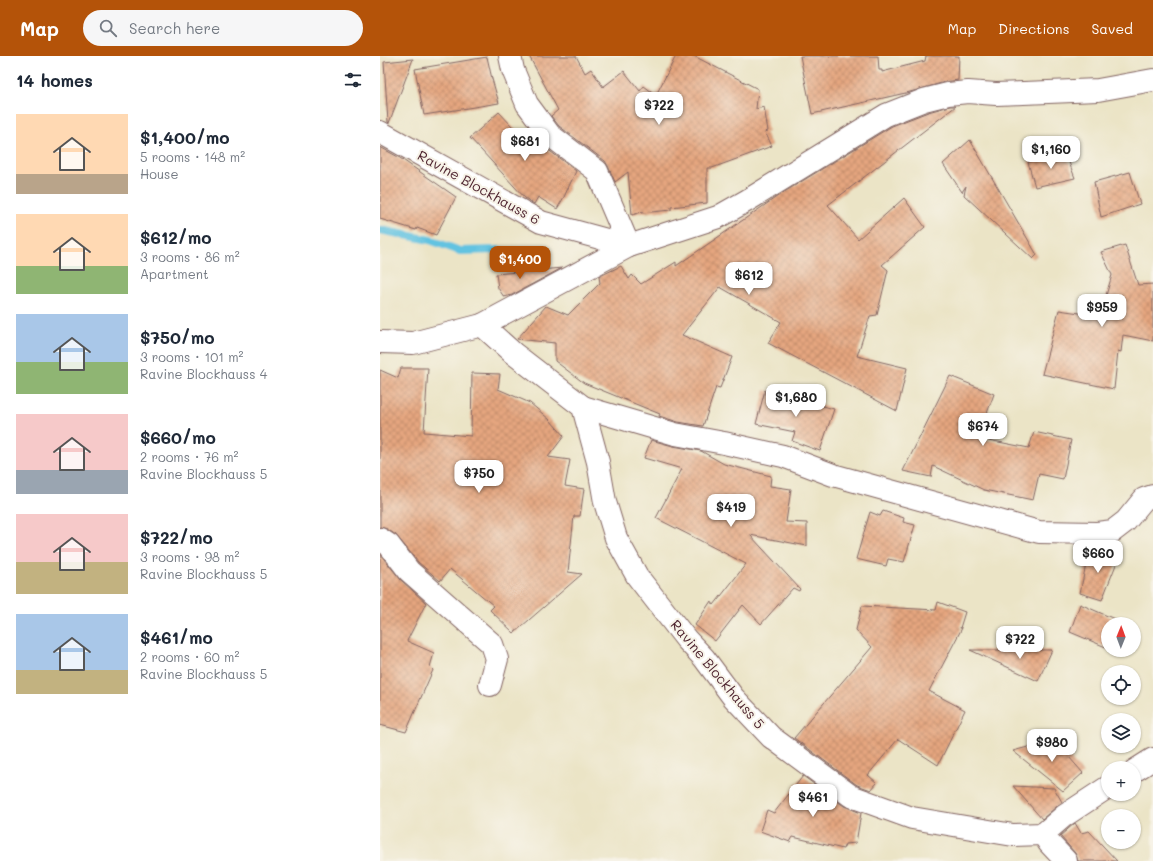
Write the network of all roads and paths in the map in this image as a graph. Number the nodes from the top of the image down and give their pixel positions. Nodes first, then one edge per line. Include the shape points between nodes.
1 (510, 56) edge
2 (1153, 80) edge
3 (380, 132) edge
4 (628, 246) junction
5 (482, 326) junction
6 (380, 342) edge
7 (583, 407) junction
8 (1153, 496) edge
9 (380, 539) edge
10 (490, 685) dead end
11 (1153, 758) edge
12 (1141, 766) edge
13 (1101, 792) edge
14 (1043, 834) junction
15 (1066, 861) edge

1 - 4 street via 527,104 550,135 597,171
2 - 4 street via 1098,90 996,94 968,92 924,100 886,115 718,217
3 - 4 street, Ravine Blockhauss 6 via 541,222
4 - 5 street
5 - 6 street via 413,342
5 - 7 street
7 - 8 street via 675,434 783,456 833,475 1039,532 1097,533 1113,530 1126,521 1144,499
7 - 14 street, Ravine Blockhauss 5 via 616,538 637,576 733,697 771,737 851,796 912,818 1013,835
9 - 10 street via 409,571 492,644 498,659
11 - 12 street
13 - 14 street via 1064,816
14 - 15 street

